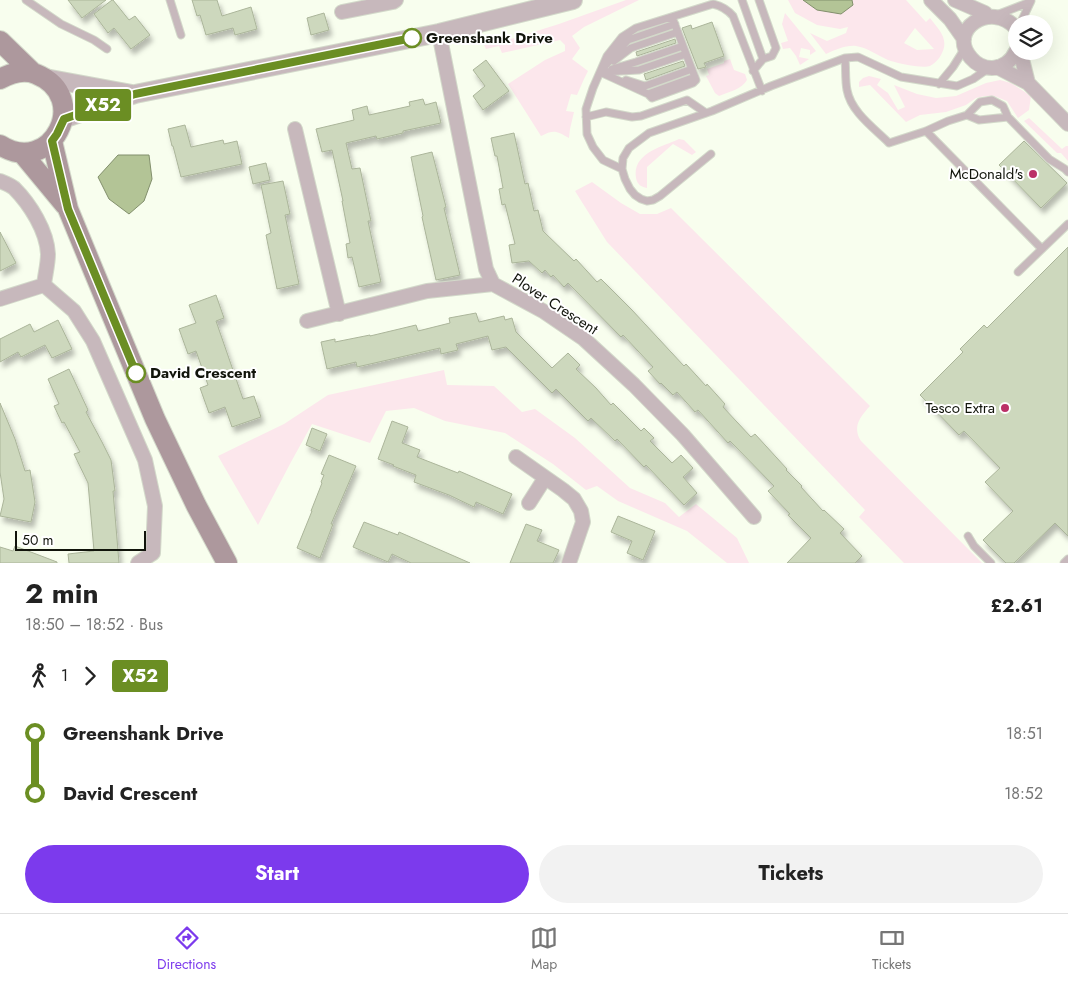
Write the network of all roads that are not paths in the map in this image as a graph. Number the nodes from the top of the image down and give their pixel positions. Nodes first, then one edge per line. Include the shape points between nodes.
1 (26, 0) edge
2 (170, 0) edge
3 (396, 0) edge
4 (573, 0) edge
5 (720, 0) edge
6 (742, 0) edge
7 (759, 0) edge
8 (931, 0) edge
9 (955, 0) edge
10 (1031, 1) edge
11 (713, 2) edge
12 (342, 12) dead end
13 (992, 14) junction
14 (1024, 15) edge
15 (1008, 19) edge
16 (674, 20) junction
17 (678, 32) junction
18 (439, 33) junction
19 (181, 35) dead end
20 (0, 41) edge
21 (964, 43) junction
22 (683, 46) junction
23 (107, 49) dead end
24 (686, 54) junction
25 (763, 58) junction
26 (845, 58) junction
27 (1011, 60) edge
28 (1021, 60) edge
29 (993, 67) junction
30 (692, 69) junction
31 (754, 71) junction
32 (600, 72) junction
33 (39, 75) junction
34 (0, 80) edge
35 (1028, 83) junction
36 (939, 84) junction
37 (762, 91) junction
38 (135, 94) junction
39 (706, 114) junction
40 (967, 115) junction
41 (1008, 117) junction
42 (586, 118) junction
43 (64, 119) junction
44 (1068, 124) edge
45 (295, 129) dead end
46 (926, 131) junction
47 (52, 141) junction
48 (0, 145) edge
49 (22, 152) junction
50 (711, 154) dead end
51 (622, 169) junction
52 (1068, 172) edge
53 (0, 181) edge
54 (68, 209) junction
55 (1068, 224) edge
56 (1042, 249) junction
57 (1018, 272) dead end
58 (493, 284) junction
59 (44, 285) junction
60 (0, 299) edge
61 (338, 314) junction
62 (307, 321) dead end
63 (516, 457) dead end
64 (545, 478) junction
65 (529, 503) dead end
66 (754, 517) dead end
67 (968, 536) dead end
68 (1068, 559) edge
69 (138, 563) edge
70 (227, 563) edge
71 (569, 563) edge
72 (991, 563) edge
73 (1064, 563) edge

1 - 23 lane
2 - 19 lane
3 - 12 street
4 - 18 street
5 - 11 lane
6 - 25 lane
7 - 25 lane via 776,48 772,56
8 - 21 street via 950,19
9 - 13 street
10 - 13 lane
10 - 14 lane
11 - 16 lane
11 - 31 lane via 733,16
13 - 15 street
13 - 21 street via 977,16 970,22
16 - 17 lane
16 - 32 lane via 636,28 622,38 607,56
17 - 22 lane
17 - 32 lane via 631,48
18 - 38 street
18 - 58 street, Plover Crescent via 486,269
20 - 33 main road
21 - 29 street via 968,56 974,62 983,67
21 - 36 lane via 953,67
22 - 24 lane
22 - 32 lane
24 - 30 lane
24 - 32 lane via 639,70
25 - 31 lane
26 - 36 lane via 858,57 901,77
26 - 37 lane
26 - 46 lane via 851,104 889,143
27 - 29 street
28 - 35 street
29 - 35 street
29 - 36 lane via 957,86
30 - 32 lane via 645,86
30 - 32 lane via 695,77 648,94
31 - 37 lane
32 - 42 lane via 586,109
33 - 34 main road via 14,73
33 - 38 street
33 - 43 main road via 58,91
35 - 44 street
37 - 39 lane
38 - 43 street
39 - 42 lane via 688,100 641,116 606,112
39 - 51 lane via 649,133 630,148 623,158
40 - 41 lane via 980,120
40 - 41 lane via 980,102 992,100 1003,106
40 - 46 lane
41 - 52 lane via 1049,159
42 - 51 lane via 587,134 593,147 604,160
43 - 47 main road
45 - 61 street
46 - 56 lane
47 - 49 main road via 38,150
47 - 54 main road
48 - 49 main road
49 - 54 main road
50 - 51 lane via 653,200 647,201 635,195
53 - 59 street via 12,187 25,201 44,234 48,254
54 - 70 main road via 155,419
55 - 56 lane
56 - 57 lane
58 - 61 street via 427,291
58 - 66 street, Plover Crescent via 584,339 634,384 683,435
59 - 60 street
59 - 69 street via 74,311 93,341 145,460 155,506 153,553
61 - 62 street
63 - 64 street
64 - 65 street
64 - 71 street via 574,499 581,510 583,522
67 - 72 lane
68 - 73 lane

